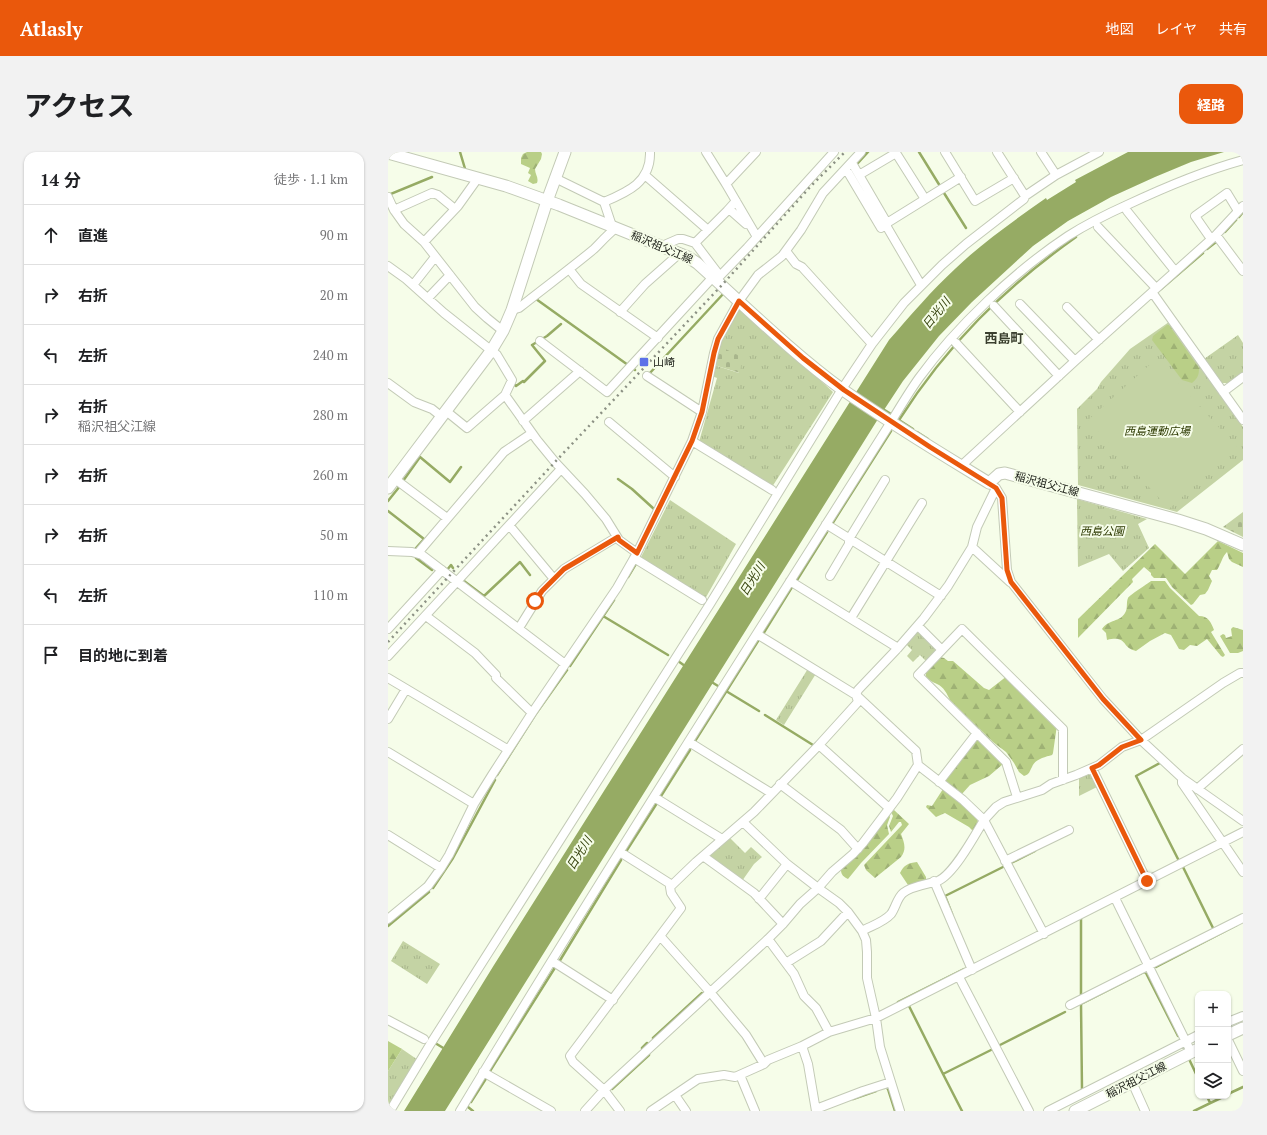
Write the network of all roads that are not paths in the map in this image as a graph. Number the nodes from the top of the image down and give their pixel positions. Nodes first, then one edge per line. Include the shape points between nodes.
1 (565, 152) edge
2 (650, 152) edge
3 (705, 152) edge
4 (756, 152) edge
5 (834, 152) edge
6 (861, 152) edge
7 (945, 152) edge
8 (997, 152) edge
9 (1041, 152) edge
10 (1099, 152) edge
11 (388, 153) edge
12 (415, 156) edge
13 (1243, 160) edge
14 (849, 166) junction
15 (859, 175) junction
16 (1056, 175) junction
17 (646, 176) junction
18 (478, 178) junction
19 (555, 178) junction
20 (961, 178) junction
21 (1014, 178) junction
22 (726, 184) junction
23 (1025, 196) junction
24 (388, 197) edge
25 (925, 199) junction
26 (736, 200) junction
27 (547, 201) junction
28 (604, 202) junction
29 (455, 209) junction
30 (729, 209) junction
31 (1241, 209) edge
32 (394, 210) junction
33 (1127, 211) dead end
34 (884, 226) junction
35 (614, 227) junction
36 (1098, 227) dead end
37 (752, 229) junction
38 (708, 230) junction
39 (1214, 237) junction
40 (756, 238) junction
41 (424, 242) junction
42 (695, 243) junction
43 (662, 246) junction
44 (786, 251) junction
45 (680, 253) junction
46 (435, 256) junction
47 (388, 266) edge
48 (569, 269) junction
49 (1175, 271) junction
50 (1243, 271) edge
51 (450, 275) junction
52 (716, 278) junction
53 (413, 284) junction
54 (921, 285) junction
55 (1154, 290) junction
56 (428, 298) junction
57 (739, 301) junction
58 (1020, 304) dead end
59 (994, 306) dead end
60 (1067, 307) dead end
61 (512, 310) junction
62 (620, 312) junction
63 (503, 331) junction
64 (658, 338) junction
65 (1099, 340) junction
66 (540, 341) dead end
67 (956, 343) dead end
68 (872, 344) junction
69 (491, 351) junction
70 (1075, 361) junction
71 (580, 371) junction
72 (647, 376) dead end
73 (1059, 376) junction
74 (1243, 377) edge
75 (388, 383) edge
76 (843, 390) junction
77 (1222, 392) junction
78 (505, 395) junction
79 (702, 412) junction
80 (1020, 412) junction
81 (444, 414) junction
82 (1243, 420) edge
83 (522, 421) junction
84 (890, 421) junction
85 (609, 422) dead end
86 (532, 433) junction
87 (692, 441) junction
88 (961, 466) junction
89 (561, 469) junction
90 (675, 477) junction
91 (391, 480) edge
92 (885, 480) dead end
93 (992, 486) junction
94 (772, 490) dead end
95 (922, 503) dead end
96 (447, 518) junction
97 (826, 524) junction
98 (509, 525) junction
99 (618, 537) junction
100 (849, 538) junction
101 (1243, 545) edge
102 (972, 547) junction
103 (388, 551) edge
104 (418, 553) junction
105 (636, 555) junction
106 (886, 561) junction
107 (442, 570) junction
108 (830, 576) dead end
109 (554, 579) junction
110 (790, 581) junction
111 (457, 582) junction
112 (1011, 582) junction
113 (941, 596) junction
114 (702, 600) dead end
115 (426, 616) junction
116 (851, 618) junction
117 (918, 626) junction
118 (519, 628) junction
119 (388, 629) edge
120 (757, 634) junction
121 (898, 648) junction
122 (942, 650) junction
123 (388, 656) edge
124 (565, 664) junction
125 (1243, 673) edge
126 (388, 678) edge
127 (406, 689) junction
128 (856, 695) junction
129 (532, 713) junction
130 (388, 719) edge
131 (977, 733) junction
132 (1141, 740) junction
133 (689, 742) junction
134 (819, 745) junction
135 (507, 749) junction
136 (1243, 749) edge
137 (388, 752) edge
138 (918, 765) junction
139 (1092, 768) junction
140 (1182, 778) junction
141 (1063, 780) junction
142 (939, 782) junction
143 (780, 784) junction
144 (1197, 789) junction
145 (771, 793) junction
146 (654, 797) junction
147 (1017, 797) junction
148 (474, 804) junction
149 (889, 808) junction
150 (984, 820) junction
151 (1243, 821) edge
152 (742, 822) junction
153 (1069, 830) dead end
154 (1243, 832) edge
155 (388, 835) edge
156 (722, 839) junction
157 (1222, 843) junction
158 (858, 850) junction
159 (620, 852) junction
160 (703, 856) junction
161 (1005, 861) junction
162 (787, 864) junction
163 (441, 868) junction
164 (1243, 872) edge
165 (934, 881) junction
166 (1147, 881) junction
167 (672, 885) junction
168 (818, 888) junction
169 (1115, 898) junction
170 (759, 899) junction
171 (848, 912) junction
172 (388, 918) edge
173 (1243, 918) edge
174 (783, 924) junction
175 (862, 931) junction
176 (1044, 934) junction
177 (661, 937) junction
178 (768, 939) junction
179 (552, 961) junction
180 (786, 963) junction
181 (1148, 966) junction
182 (972, 970) junction
183 (959, 976) junction
184 (710, 992) junction
185 (613, 1000) junction
186 (1070, 1005) dead end
187 (1243, 1016) edge
188 (876, 1018) junction
189 (388, 1020) edge
190 (1231, 1021) edge
191 (1243, 1028) edge
192 (829, 1032) junction
193 (1231, 1034) edge
194 (1195, 1037) edge
195 (424, 1039) dead end
196 (1186, 1041) junction
197 (802, 1046) junction
198 (1231, 1046) edge
199 (1195, 1051) edge
200 (764, 1064) junction
201 (1243, 1071) edge
202 (484, 1072) junction
203 (740, 1075) junction
204 (891, 1082) junction
205 (1132, 1082) junction
206 (604, 1090) junction
207 (675, 1095) junction
208 (816, 1110) edge
209 (390, 1111) edge
210 (460, 1111) edge
211 (551, 1111) edge
212 (585, 1111) edge
213 (620, 1111) edge
214 (651, 1111) edge
215 (686, 1111) edge
216 (754, 1111) edge
217 (900, 1111) edge
218 (1029, 1111) edge
219 (1048, 1111) edge
220 (1075, 1111) edge
221 (1145, 1111) edge

1 - 19 main road
2 - 17 street
3 - 22 street
4 - 22 street
5 - 40 street
6 - 14 street
7 - 20 street
8 - 21 street
9 - 16 street
10 - 16 street
11 - 12 main road, 稲沢祖父江線
12 - 18 main road, 稲沢祖父江線
13 - 84 street via 1216,167 1163,188 1104,216 1048,250 1009,282 947,343
14 - 15 street
14 - 34 street
14 - 44 street via 823,193
15 - 25 street via 896,153
15 - 34 street
16 - 23 street
17 - 28 street via 625,194
17 - 38 street
18 - 27 main road, 稲沢祖父江線
18 - 29 street
19 - 27 main road
19 - 28 street
20 - 21 street via 975,201
20 - 25 street
21 - 23 street
22 - 26 street
23 - 54 street
24 - 32 street
25 - 34 street
26 - 30 street
26 - 37 street
27 - 35 main road, 稲沢祖父江線
27 - 61 main road
28 - 35 street
29 - 32 street via 432,193
29 - 41 street
30 - 37 street
30 - 38 street
31 - 39 street
31 - 39 street via 1227,193 1195,216
32 - 41 street via 404,224
33 - 49 street
34 - 54 street via 887,227
35 - 43 main road, 稲沢祖父江線
35 - 48 street via 595,248
36 - 55 street
37 - 40 street
38 - 42 street
39 - 49 street
39 - 50 street
40 - 52 street
41 - 46 street
42 - 43 street via 678,239
42 - 52 street
43 - 45 main road, 稲沢祖父江線
44 - 57 street via 758,275
44 - 68 street
45 - 52 main road, 稲沢祖父江線 via 697,262
45 - 62 street via 645,284
46 - 51 street
46 - 53 street
47 - 53 street
48 - 61 street via 519,308
48 - 62 street via 580,284
49 - 55 street
51 - 56 street
51 - 63 street via 475,307
52 - 57 main road, 稲沢祖父江線
52 - 64 street
53 - 56 street
54 - 68 street
55 - 65 street
55 - 77 street
56 - 69 street
57 - 76 main road, 稲沢祖父江線
57 - 79 street via 718,339
58 - 70 street
59 - 73 street
60 - 65 street
61 - 63 main road
62 - 64 street
63 - 69 main road
64 - 71 street via 607,392
65 - 70 street
66 - 71 street
67 - 80 street
68 - 76 street
69 - 78 street via 497,355 512,380
69 - 81 main road
70 - 73 street
71 - 83 street
72 - 79 street
73 - 80 street
74 - 77 street
75 - 81 street via 414,402
76 - 84 main road, 稲沢祖父江線
76 - 209 street
77 - 82 street
78 - 81 street via 468,428
78 - 83 street
79 - 87 street
80 - 88 street
81 - 91 main road
83 - 86 street
84 - 88 main road, 稲沢祖父江線
84 - 97 street
85 - 90 street
86 - 89 street
86 - 96 street via 504,452
87 - 90 street
87 - 94 street
88 - 93 main road, 稲沢祖父江線
89 - 98 street
89 - 99 street via 606,519
90 - 105 street
91 - 96 street
92 - 100 street
93 - 101 main road, 稲沢祖父江線 via 999,474 1005,473 1178,520
93 - 102 street
93 - 112 street via 1002,498 1007,570
95 - 106 street
96 - 104 street
97 - 100 street
97 - 110 street
98 - 109 street
98 - 111 street
99 - 105 street
99 - 109 street via 564,569
100 - 106 street
100 - 108 street via 849,544
102 - 112 street
102 - 113 street
103 - 104 street
104 - 107 street
105 - 114 street
105 - 124 street
106 - 113 street
106 - 116 street
107 - 111 street
107 - 119 street
109 - 118 street via 542,591
110 - 116 street
110 - 120 street
111 - 115 street
111 - 118 street
112 - 132 street via 1103,699
113 - 117 street
115 - 123 street
115 - 129 street via 475,653
116 - 121 street
117 - 121 street
117 - 122 street
118 - 124 street
120 - 128 street
120 - 133 street
121 - 128 street
122 - 131 street via 918,675
122 - 141 street via 962,629 1063,729
124 - 129 street
125 - 132 street via 1223,683
126 - 127 street
127 - 130 street
127 - 135 street
128 - 134 street via 858,702
128 - 138 street via 916,751
129 - 135 street
131 - 142 street
131 - 147 street via 1006,762
132 - 139 street via 1122,747
132 - 140 street
133 - 145 street
133 - 146 street
134 - 143 street
134 - 149 street
135 - 148 street
136 - 144 street
137 - 148 street
138 - 142 street
138 - 149 street
139 - 141 street
139 - 166 street
140 - 144 street
140 - 157 street via 1182,783
141 - 147 street via 1042,790
142 - 150 street
143 - 145 street
143 - 158 street via 841,830
144 - 151 street
145 - 152 street
146 - 156 street
146 - 159 street
147 - 150 street via 996,807
148 - 163 street
149 - 158 street
150 - 161 street
150 - 165 street via 959,860 947,874
152 - 156 street
152 - 162 street
153 - 161 street
154 - 157 street
155 - 163 street
156 - 160 street
157 - 164 street
157 - 166 street
158 - 168 street
159 - 167 street
159 - 179 street
160 - 167 street
160 - 170 street
161 - 176 street
162 - 168 street
162 - 170 street
163 - 172 street via 428,886
165 - 175 street via 907,890 891,914
165 - 182 street
166 - 169 street
167 - 177 street via 671,892 681,908
168 - 171 street
168 - 174 street
169 - 176 street
169 - 181 street
170 - 174 street
171 - 175 street
171 - 180 street via 821,941
173 - 181 street
174 - 178 street
175 - 188 street via 868,952 867,978
176 - 182 street
177 - 184 street
177 - 185 street
178 - 180 street
178 - 184 street
179 - 185 street
179 - 202 street
180 - 192 street via 804,996 816,1008
181 - 186 street
181 - 196 street
182 - 183 street
183 - 188 street
183 - 218 street
184 - 200 street via 746,1035
184 - 206 street
185 - 206 street via 570,1056 573,1062
187 - 190 street
188 - 192 street
188 - 204 street via 880,1047
189 - 195 street
191 - 193 main road
192 - 197 street
194 - 196 street
196 - 199 street
196 - 219 street
197 - 200 street
197 - 208 street via 808,1064
198 - 201 street
199 - 205 main road, 稲沢祖父江線
200 - 203 street
202 - 210 street
202 - 211 street
203 - 207 street via 698,1078
203 - 216 street
204 - 208 street
204 - 217 street
205 - 220 main road, 稲沢祖父江線
205 - 221 street
206 - 212 street
206 - 213 street
207 - 214 street
207 - 215 street

